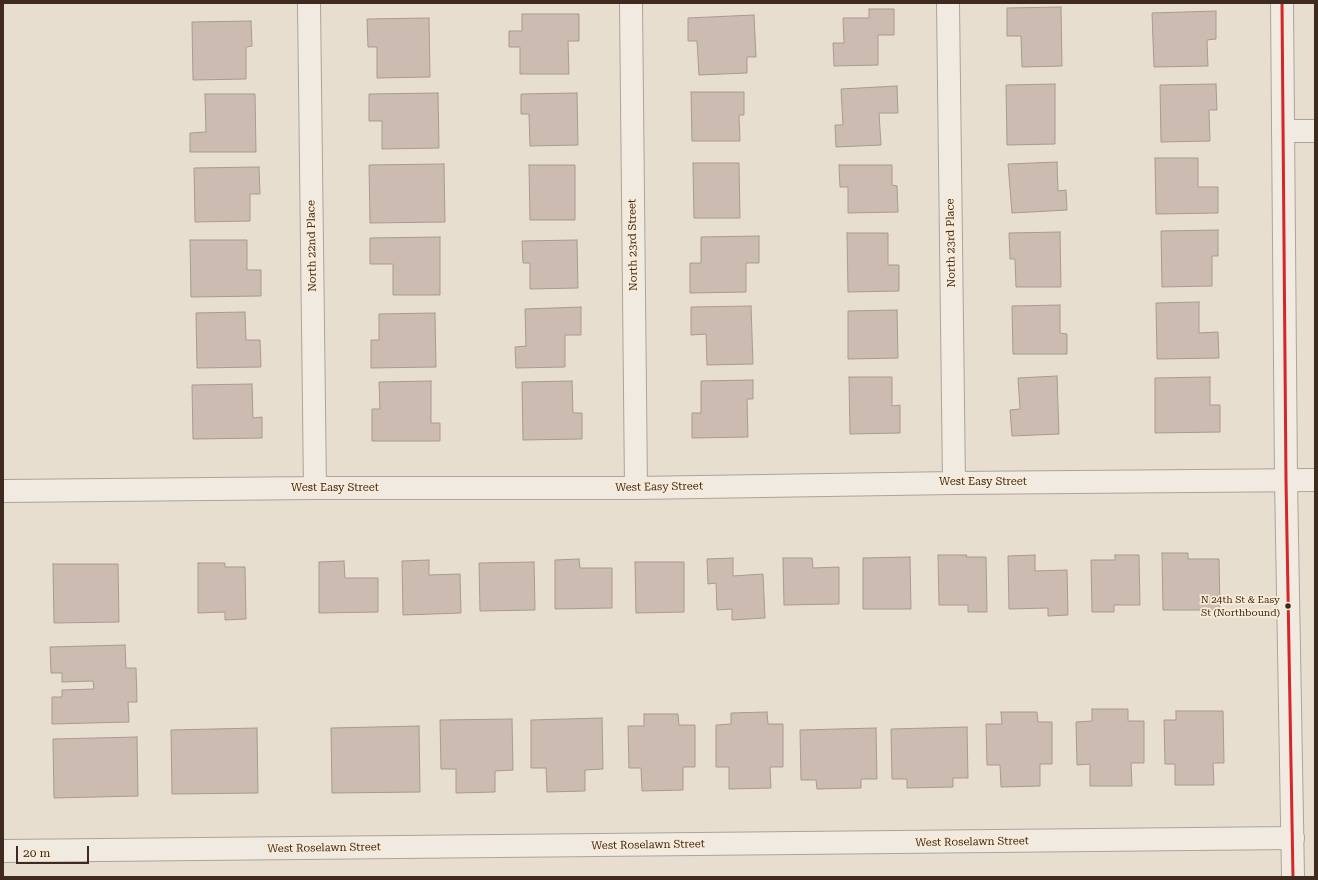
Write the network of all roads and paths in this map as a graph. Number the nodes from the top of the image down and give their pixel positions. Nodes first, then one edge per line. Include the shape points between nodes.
1 (309, 3) edge
2 (631, 3) edge
3 (948, 3) edge
4 (1282, 3) edge
5 (1283, 131) junction
6 (1315, 131) edge
7 (1286, 480) junction
8 (1315, 480) edge
9 (954, 482) junction
10 (315, 488) junction
11 (636, 488) junction
12 (3, 491) edge
13 (1292, 838) junction
14 (3, 850) edge
15 (1293, 877) edge

1 - 10 street, North 22nd Place
2 - 11 street, North 23rd Street
3 - 9 street, North 23rd Place
4 - 5 street
5 - 6 street
5 - 7 street
7 - 8 street, West Easy Street
7 - 9 street, West Easy Street
7 - 13 street
9 - 11 street, West Easy Street
10 - 11 street, West Easy Street
10 - 12 street, West Easy Street
13 - 14 street, West Roselawn Street
13 - 15 street

